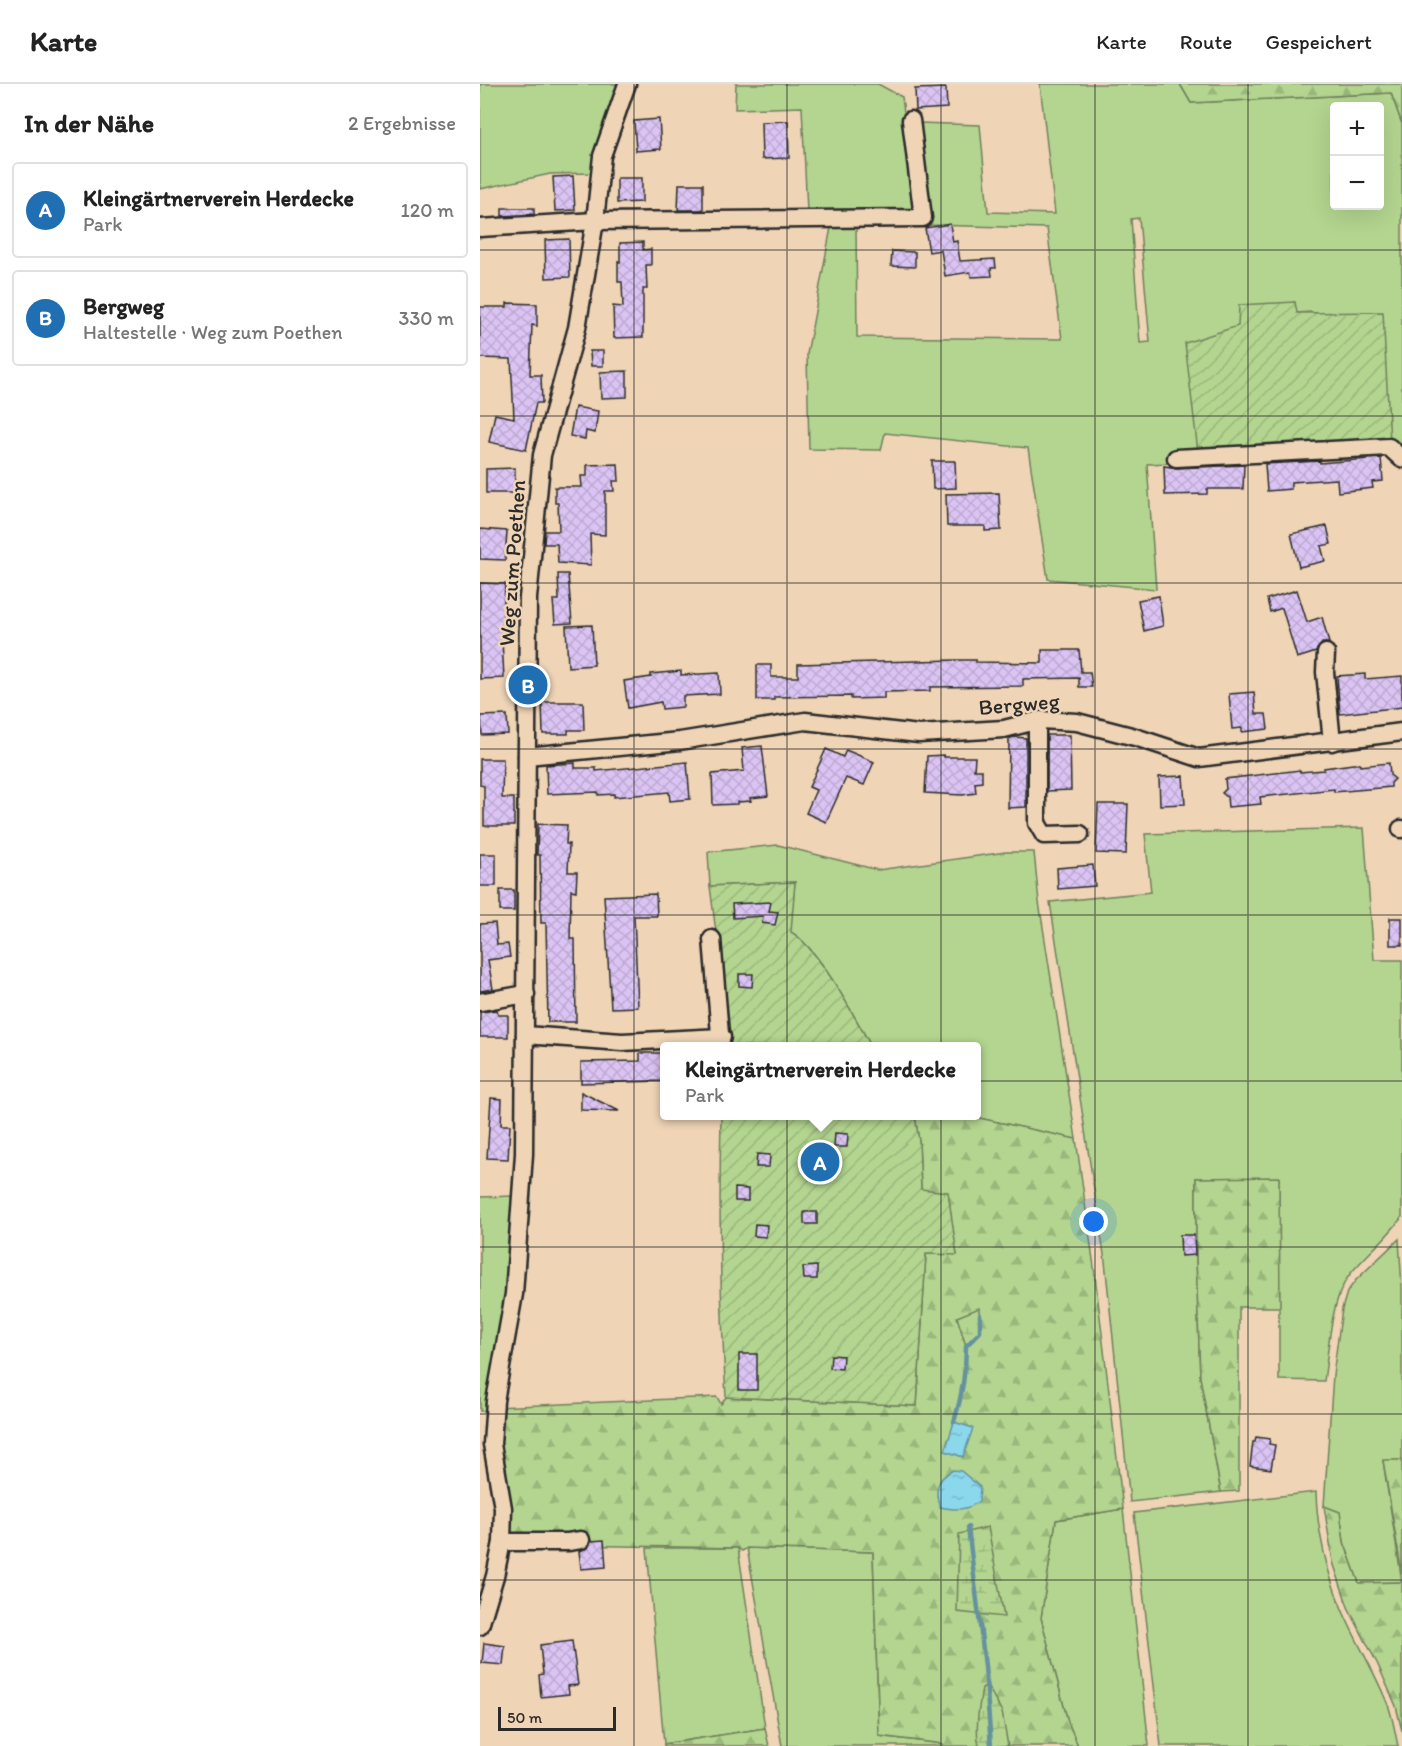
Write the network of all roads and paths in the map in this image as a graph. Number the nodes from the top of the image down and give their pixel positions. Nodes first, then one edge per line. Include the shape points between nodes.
1 (627, 84) edge
2 (911, 120) dead end
3 (595, 221) junction
4 (480, 228) edge
5 (1176, 458) dead end
6 (1402, 459) edge
7 (1326, 653) dead end
8 (1037, 721) junction
9 (1402, 732) edge
10 (1332, 742) junction
11 (527, 756) junction
12 (1080, 834) dead end
13 (712, 939) dead end
14 (526, 994) junction
15 (480, 1002) edge
16 (525, 1035) junction
17 (721, 1042) edge
18 (581, 1540) dead end
19 (502, 1542) junction
20 (480, 1626) edge

1 - 3 street, Weg zum Poethen via 602,156
2 - 3 street via 924,218
3 - 4 street
3 - 11 street, Weg zum Poethen via 577,328 542,455 528,598
5 - 6 street via 1389,447
7 - 10 street
8 - 10 street, Bergweg via 1077,722 1199,758
8 - 11 street, Bergweg via 1004,729 919,734 805,721 680,741
8 - 12 street via 1036,823 1044,835
9 - 10 street, Bergweg
11 - 14 street, Weg zum Poethen
13 - 17 street
14 - 15 street
14 - 16 street, Weg zum Poethen
16 - 17 street via 622,1042
16 - 19 street, Weg zum Poethen via 524,1154 514,1294 495,1401 492,1444 503,1508
18 - 19 street
19 - 20 street, Weg zum Poethen

